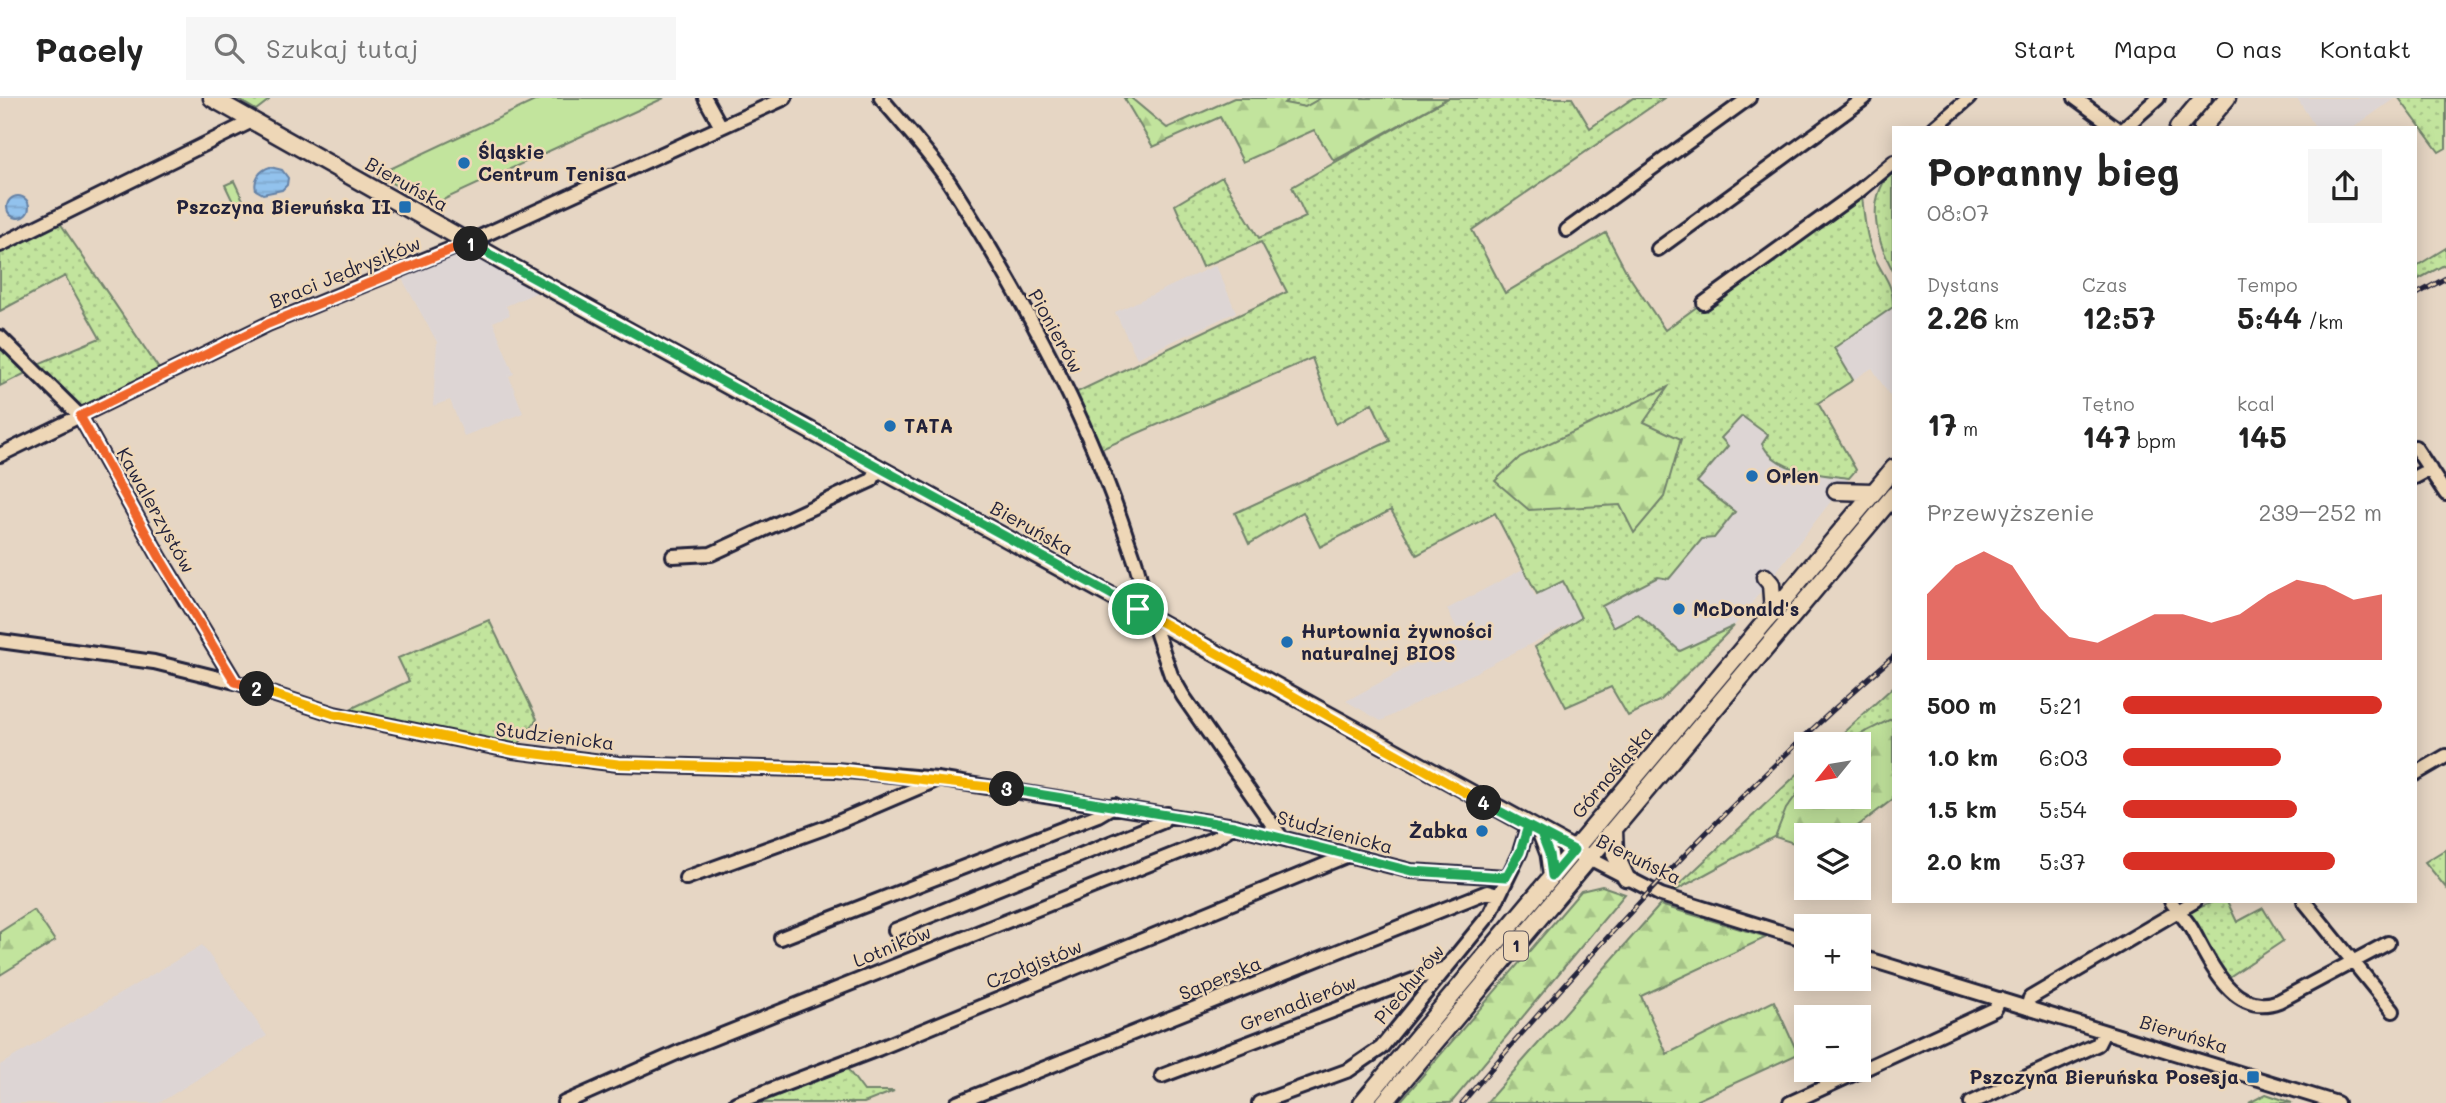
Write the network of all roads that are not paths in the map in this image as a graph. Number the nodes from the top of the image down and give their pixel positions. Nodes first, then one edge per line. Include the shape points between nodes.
1 (212, 98) edge
2 (705, 98) edge
3 (785, 98) edge
4 (881, 98) edge
5 (1749, 98) edge
6 (1865, 98) edge
7 (1969, 98) edge
8 (2075, 98) edge
9 (2158, 98) edge
10 (2203, 98) edge
11 (2227, 98) edge
12 (252, 121) junction
13 (1936, 126) edge
14 (2113, 126) edge
15 (2126, 126) edge
16 (2180, 126) edge
17 (2204, 126) edge
18 (721, 127) junction
19 (1892, 164) edge
20 (1567, 230) dead end
21 (468, 243) junction
22 (0, 245) edge
23 (1658, 249) dead end
24 (1704, 303) dead end
25 (0, 337) edge
26 (80, 416) junction
27 (2417, 449) edge
28 (0, 455) edge
29 (878, 468) junction
30 (1892, 470) edge
31 (2437, 472) edge
32 (2417, 477) edge
33 (1836, 492) dead end
34 (1873, 492) junction
35 (2446, 494) edge
36 (1892, 497) edge
37 (673, 556) dead end
38 (1765, 577) dead end
39 (1138, 609) junction
40 (1773, 611) junction
41 (1162, 623) junction
42 (0, 641) edge
43 (235, 682) junction
44 (2446, 756) edge
45 (2417, 773) edge
46 (937, 779) junction
47 (1115, 805) junction
48 (1167, 814) junction
49 (1234, 826) junction
50 (1535, 829) junction
51 (1614, 830) junction
52 (1281, 837) junction
53 (1574, 850) junction
54 (1346, 856) junction
55 (1590, 858) junction
56 (1552, 876) junction
57 (1506, 877) junction
58 (686, 878) dead end
59 (1626, 878) junction
60 (1498, 895) junction
61 (2306, 903) edge
62 (2174, 906) edge
63 (895, 930) dead end
64 (1794, 936) edge
65 (781, 938) dead end
66 (2388, 943) dead end
67 (1871, 960) edge
68 (2351, 962) junction
69 (1449, 967) junction
70 (2000, 999) junction
71 (2027, 1008) junction
72 (2393, 1011) dead end
73 (2104, 1032) junction
74 (1162, 1076) dead end
75 (564, 1103) edge
76 (736, 1103) edge
77 (957, 1103) edge
78 (1259, 1103) edge
79 (1362, 1103) edge
80 (1384, 1103) edge
81 (1790, 1103) edge
82 (1971, 1103) edge
83 (2337, 1103) edge

1 - 12 main road, Bieruńska
2 - 18 street
3 - 18 street, Braci Jędrysików
4 - 39 street, Pionierów via 950,185 1076,408 1133,556 1143,597
5 - 20 street
6 - 23 street
7 - 13 street
8 - 14 street
9 - 15 street
10 - 16 main road
11 - 17 main road
12 - 21 main road, Bieruńska
12 - 22 street
18 - 21 street, Braci Jędrysików
19 - 24 street
21 - 26 street, Braci Jędrysików via 268,324
21 - 29 main road, Bieruńska
25 - 26 street, Kawalerzystów
26 - 28 street, Braci Jędrysików
26 - 43 street, Kawalerzystów
27 - 31 street
29 - 37 street via 872,480 711,554
29 - 39 main road, Bieruńska
30 - 34 main road, Górnośląska / 1
31 - 32 street
31 - 35 street
33 - 34 main road
34 - 40 main road, Górnośląska / 1
36 - 51 main road, Górnośląska / 1
38 - 40 main road
39 - 41 main road, Bieruńska
40 - 53 main road, Górnośląska / 1
41 - 50 main road, Bieruńska
41 - 52 street via 1157,634 1171,675
42 - 43 street, Studzienicka via 154,662
43 - 46 street, Studzienicka via 334,714 513,751 618,764 836,770
44 - 45 street
46 - 47 street, Studzienicka
46 - 58 street via 824,828
47 - 48 street, Studzienicka
47 - 65 street
48 - 49 street, Studzienicka
48 - 63 street, Lotników via 1162,822
49 - 52 street, Studzienicka
49 - 75 street, Lotników via 1215,838 679,1052
50 - 53 main road, Bieruńska
50 - 56 main road via 1549,854
50 - 57 street, Piechurów
51 - 55 main road, Górnośląska / 1
51 - 59 main road via 1615,854
52 - 54 street, Studzienicka
53 - 55 main road, Bieruńska
53 - 56 main road, Górnośląska / 1
54 - 57 street, Studzienicka via 1411,871
54 - 76 street, Czołgistów
55 - 59 street, Bieruńska
55 - 80 main road, Górnośląska / 1
56 - 79 main road, Górnośląska / 1
57 - 60 street, Piechurów
59 - 64 street, Bieruńska via 1676,900
60 - 69 street, Piechurów via 1490,914
60 - 77 street, Saperska via 1487,892
61 - 68 street
62 - 68 street via 2224,985 2263,1005
62 - 71 street via 2030,998
66 - 68 street
67 - 70 street, Bieruńska
68 - 72 street
69 - 74 street, Grenadierów
69 - 78 street, Piechurów via 1365,1061
70 - 71 street, Bieruńska
70 - 81 street via 1995,1009
71 - 73 street, Bieruńska
73 - 82 street via 2098,1044
73 - 83 street, Bieruńska

